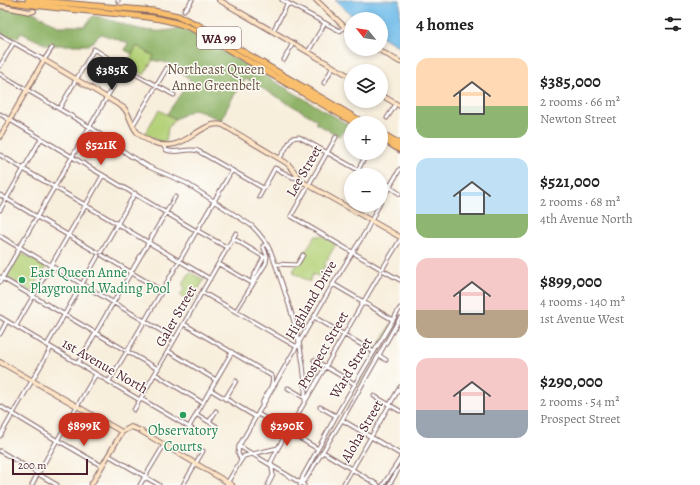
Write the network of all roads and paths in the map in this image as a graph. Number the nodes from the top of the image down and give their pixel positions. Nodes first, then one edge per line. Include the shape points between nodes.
1 (0, 0) edge
2 (28, 0) edge
3 (36, 0) edge
4 (192, 0) edge
5 (219, 0) edge
6 (282, 0) edge
7 (316, 0) edge
8 (288, 3) junction
9 (0, 6) edge
10 (34, 10) dead end
11 (184, 10) dead end
12 (325, 23) junction
13 (344, 27) joint
14 (273, 31) junction
15 (0, 35) edge
16 (14, 42) junction
17 (293, 43) junction
18 (52, 48) dead end
19 (308, 52) junction
20 (388, 55) edge
21 (44, 60) junction
22 (284, 60) dead end
23 (400, 62) edge
24 (0, 66) edge
25 (333, 67) junction
26 (124, 68) junction
27 (167, 68) dead end
28 (344, 73) edge
29 (0, 74) edge
30 (76, 79) junction
31 (324, 83) dead end
32 (156, 85) junction
33 (27, 90) junction
34 (174, 95) dead end
35 (107, 97) junction
36 (388, 99) edge
37 (398, 105) edge
38 (59, 109) junction
39 (0, 114) edge
40 (352, 116) edge
41 (344, 117) edge
42 (388, 117) edge
43 (10, 120) junction
44 (133, 125) junction
45 (90, 127) junction
46 (388, 137) edge
47 (0, 138) edge
48 (336, 138) dead end
49 (41, 139) junction
50 (388, 142) edge
51 (400, 144) edge
52 (163, 145) junction
53 (400, 150) edge
54 (328, 152) junction
55 (0, 155) edge
56 (72, 157) junction
57 (280, 158) junction
58 (355, 168) edge
59 (24, 169) junction
60 (400, 169) edge
61 (232, 170) junction
62 (104, 176) junction
63 (299, 178) junction
64 (309, 185) junction
65 (55, 187) junction
66 (389, 187) joint
67 (263, 188) junction
68 (135, 193) junction
69 (400, 194) edge
70 (0, 195) edge
71 (175, 197) dead end
72 (259, 197) dead end
73 (6, 199) junction
74 (214, 201) junction
75 (86, 206) junction
76 (0, 210) edge
77 (166, 212) junction
78 (375, 212) edge
79 (37, 217) junction
80 (370, 220) junction
81 (117, 224) junction
82 (197, 230) junction
83 (236, 234) dead end
84 (0, 236) edge
85 (68, 236) junction
86 (400, 236) edge
87 (233, 239) junction
88 (400, 240) edge
89 (148, 242) junction
90 (267, 244) junction
91 (20, 248) junction
92 (228, 248) junction
93 (352, 252) junction
94 (100, 254) junction
95 (303, 255) dead end
96 (180, 260) junction
97 (219, 264) junction
98 (275, 264) junction
99 (51, 266) junction
100 (382, 270) junction
101 (131, 272) junction
102 (1, 277) edge
103 (210, 279) junction
104 (400, 280) edge
105 (0, 282) edge
106 (252, 283) junction
107 (82, 284) junction
108 (333, 284) junction
109 (162, 291) junction
110 (202, 292) junction
111 (33, 296) junction
112 (363, 302) junction
113 (113, 303) junction
114 (400, 308) edge
115 (236, 311) junction
116 (65, 314) junction
117 (0, 317) edge
118 (314, 317) junction
119 (400, 318) edge
120 (393, 320) junction
121 (7, 321) junction
122 (144, 321) junction
123 (399, 323) edge
124 (184, 324) junction
125 (16, 326) junction
126 (96, 333) junction
127 (0, 334) edge
128 (344, 335) junction
129 (176, 339) junction
130 (299, 343) junction
131 (47, 345) junction
132 (297, 347) junction
133 (51, 348) junction
134 (127, 351) junction
135 (168, 351) junction
136 (232, 352) junction
137 (374, 352) junction
138 (380, 356) junction
139 (314, 360) dead end
140 (386, 360) dead end
141 (0, 362) edge
142 (78, 363) junction
143 (325, 367) junction
144 (158, 369) junction
145 (96, 374) junction
146 (155, 374) junction
147 (216, 380) junction
148 (32, 381) junction
149 (109, 381) junction
150 (236, 381) dead end
151 (355, 384) junction
152 (400, 387) edge
153 (288, 388) dead end
154 (211, 390) junction
155 (374, 396) dead end
156 (225, 399) junction
157 (140, 400) junction
158 (305, 400) junction
159 (203, 403) junction
160 (390, 405) junction
161 (0, 406) edge
162 (262, 406) junction
163 (77, 407) junction
164 (320, 407) dead end
165 (134, 410) dead end
166 (216, 411) dead end
167 (400, 411) edge
168 (13, 414) junction
169 (196, 414) junction
170 (257, 415) junction
171 (336, 416) junction
172 (342, 420) junction
173 (209, 422) junction
174 (216, 426) dead end
175 (189, 427) junction
176 (122, 432) junction
177 (288, 432) junction
178 (199, 433) dead end
179 (0, 436) edge
180 (371, 437) junction
181 (57, 440) junction
182 (164, 445) junction
183 (239, 446) junction
184 (278, 448) junction
185 (318, 449) junction
186 (0, 451) edge
187 (203, 451) dead end
188 (323, 452) junction
189 (253, 454) junction
190 (400, 454) edge
191 (108, 455) junction
192 (400, 459) edge
193 (241, 460) junction
194 (196, 464) junction
195 (102, 466) junction
196 (272, 466) junction
197 (400, 466) edge
198 (352, 470) junction
199 (38, 474) junction
200 (145, 477) junction
201 (227, 484) edge
202 (302, 484) edge
203 (32, 485) edge
204 (57, 485) edge
205 (91, 485) edge
206 (140, 485) edge
207 (160, 485) edge
208 (183, 485) edge
209 (232, 485) edge
210 (268, 485) edge
211 (343, 485) edge
212 (378, 485) edge
213 (383, 485) edge
214 (390, 485) edge

1 - 41 highway, WA 99 via 41,7 156,18 182,24
2 - 3 highway, WA 99
3 - 40 highway, WA 99 via 154,12 185,19
4 - 11 street
5 - 14 street
6 - 8 street
7 - 13 street
8 - 12 street
8 - 14 street
9 - 10 street via 30,12
12 - 13 street via 338,30
12 - 19 street
14 - 17 street
15 - 16 street
16 - 21 street
16 - 24 street
17 - 19 street
17 - 22 street
18 - 21 street
19 - 25 street
20 - 23 street
21 - 30 street
21 - 33 street
25 - 28 street
25 - 31 street
26 - 30 street via 94,49
26 - 32 street
26 - 35 street
27 - 32 street
29 - 33 street
30 - 35 street
30 - 38 street
32 - 34 street
32 - 44 street
33 - 38 street
33 - 43 street
35 - 44 street via 127,111
35 - 45 street
36 - 37 street
37 - 42 street
38 - 45 street
39 - 43 street
43 - 47 street
43 - 49 street
44 - 52 street via 145,138
45 - 56 street
45 - 74 street via 149,167 186,183
46 - 51 highway
48 - 54 street, Lee Street
49 - 56 street
49 - 59 street
50 - 53 highway
52 - 57 street via 179,143 209,126 220,124
52 - 61 street via 166,150 173,152 195,150
54 - 57 street via 297,136 292,138
54 - 58 street
54 - 64 street, Lee Street
55 - 59 street
56 - 62 street
56 - 65 street
57 - 63 street via 289,164
59 - 65 street
59 - 73 street
60 - 66 street
61 - 67 street
61 - 74 street
62 - 68 street
62 - 75 street
63 - 64 street
63 - 67 street via 275,168
64 - 80 street
64 - 93 street, Lee Street via 290,216
65 - 75 street
65 - 79 street
66 - 69 street
67 - 72 street
68 - 77 street
68 - 81 street
70 - 73 street
71 - 77 street
73 - 76 street
73 - 79 street
74 - 82 street
74 - 90 street via 252,226
75 - 81 street
75 - 85 street
77 - 82 street
77 - 89 street
78 - 80 street, Highland Drive
79 - 85 street
79 - 91 street
80 - 86 street
80 - 93 street, Highland Drive
81 - 89 street
81 - 94 street
82 - 92 street
82 - 96 street
83 - 87 street, Galer Street
84 - 91 street
85 - 94 street
85 - 99 street
87 - 92 street, Galer Street
87 - 106 street via 264,258
88 - 100 street, Prospect Street
89 - 96 street
89 - 101 street
90 - 98 street
90 - 106 street via 263,246 267,256 266,263
91 - 99 street
91 - 102 street
92 - 97 street, Galer Street
93 - 100 street
93 - 108 street, Highland Drive
94 - 101 street
94 - 107 street
95 - 98 street via 297,265
96 - 103 street
96 - 109 street
97 - 103 street, Galer Street
97 - 106 street
98 - 130 street
99 - 107 street
99 - 111 street
100 - 104 street
100 - 112 street, Prospect Street
101 - 109 street
101 - 113 street
102 - 105 street
102 - 111 street
103 - 110 street, Galer Street
106 - 115 street
107 - 113 street
107 - 116 street
108 - 112 street
108 - 118 street, Highland Drive
109 - 122 street
110 - 115 street
110 - 124 street, Galer Street
111 - 116 street
111 - 125 street
112 - 120 street
112 - 128 street, Prospect Street
113 - 122 street
113 - 126 street
114 - 120 street, Ward Street
115 - 132 street
116 - 126 street
116 - 131 street
117 - 121 street, 1st Avenue North
118 - 128 street
118 - 130 street, Highland Drive
119 - 123 street, Ward Street
120 - 137 street, Ward Street
121 - 125 street, 1st Avenue North
121 - 127 street
122 - 129 street
122 - 134 street
123 - 138 street, Ward Street
124 - 129 street, Galer Street
124 - 136 street
125 - 131 street, 1st Avenue North
126 - 134 street
126 - 142 street
128 - 137 street
128 - 143 street, Prospect Street
129 - 135 street, Galer Street
130 - 132 street, Highland Drive
130 - 158 street
131 - 133 street, 1st Avenue North
132 - 162 street, Highland Drive
133 - 142 street, 1st Avenue North
133 - 148 street
134 - 144 street
134 - 149 street
135 - 144 street, Galer Street
135 - 147 street
136 - 147 street
136 - 162 street, Highland Drive via 272,376 272,383
137 - 151 street, Ward Street
138 - 140 street
138 - 172 street, Ward Street
139 - 143 street
141 - 148 street
142 - 145 street, 1st Avenue North
143 - 151 street
143 - 158 street, Prospect Street
144 - 146 street, Galer Street
145 - 149 street, 1st Avenue North
145 - 163 street
146 - 157 street, Galer Street
146 - 159 street
147 - 154 street
148 - 163 street
148 - 168 street
149 - 157 street, 1st Avenue North
150 - 156 street
151 - 171 street, Ward Street
152 - 160 street, Aloha Street
153 - 158 street
154 - 156 street
154 - 159 street
155 - 160 street
156 - 170 street
157 - 165 street, Galer Street
157 - 175 street, 1st Avenue North
158 - 177 street, Prospect Street
159 - 169 street
160 - 167 street
160 - 180 street, Aloha Street
161 - 168 street
162 - 170 street, Highland Drive
163 - 176 street
163 - 181 street
164 - 171 street
166 - 173 street
168 - 179 street
168 - 181 street
169 - 173 street
169 - 175 street
170 - 177 street
170 - 183 street, Highland Drive
171 - 185 street, Ward Street
172 - 180 street
172 - 188 street, Ward Street
173 - 174 street
175 - 178 street, 1st Avenue North
176 - 182 street via 134,428
176 - 191 street
177 - 184 street, Prospect Street
177 - 185 street
180 - 190 street
180 - 198 street, Aloha Street
181 - 195 street
181 - 199 street
182 - 194 street
182 - 200 street
183 - 189 street
183 - 193 street
184 - 189 street
184 - 196 street, Prospect Street via 272,459
185 - 202 street, Ward Street via 303,476
186 - 199 street
187 - 194 street
188 - 198 street
188 - 202 street, Ward Street
189 - 193 street via 246,455
189 - 196 street
191 - 195 street
191 - 200 street
192 - 213 street
193 - 201 street
194 - 201 street
194 - 208 street
195 - 205 street
196 - 202 street
196 - 210 street, Prospect Street via 273,475
197 - 214 street
198 - 211 street, Aloha Street
198 - 212 street
199 - 203 street
199 - 204 street
200 - 206 street
200 - 207 street
201 - 209 street

